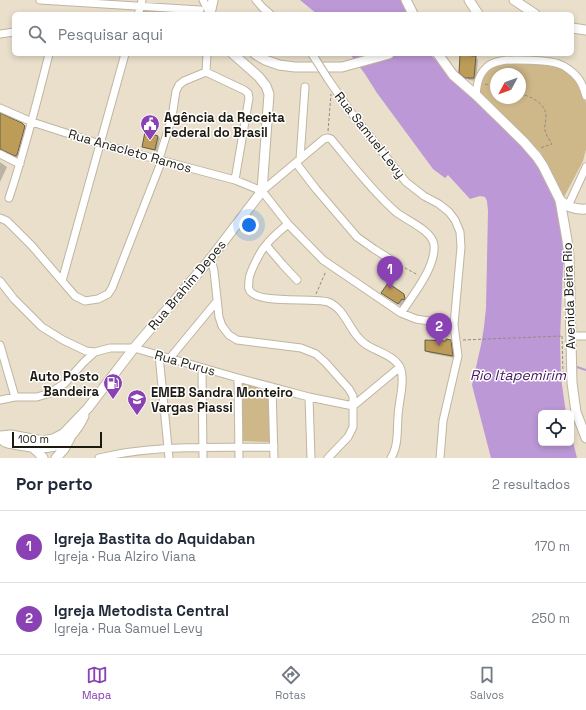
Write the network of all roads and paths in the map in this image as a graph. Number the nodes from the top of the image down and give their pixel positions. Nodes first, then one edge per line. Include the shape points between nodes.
1 (40, 0) edge
2 (198, 0) edge
3 (203, 0) edge
4 (213, 0) edge
5 (256, 0) edge
6 (468, 0) edge
7 (514, 0) edge
8 (407, 2) edge
9 (142, 3) edge
10 (201, 12) edge
11 (209, 12) edge
12 (210, 12) edge
13 (268, 12) edge
14 (412, 12) edge
15 (477, 12) edge
16 (532, 12) edge
17 (574, 28) edge
18 (586, 30) edge
19 (12, 32) edge
20 (0, 34) edge
21 (48, 56) edge
22 (124, 56) edge
23 (207, 56) edge
24 (236, 56) edge
25 (258, 56) edge
26 (382, 56) edge
27 (439, 56) edge
28 (314, 57) edge
29 (206, 72) junction
30 (329, 81) junction
31 (477, 82) junction
32 (490, 85) edge
33 (305, 87) dead end
34 (476, 95) junction
35 (526, 96) edge
36 (586, 96) edge
37 (0, 108) edge
38 (32, 122) junction
39 (328, 138) junction
40 (100, 144) junction
41 (532, 149) junction
42 (0, 154) edge
43 (161, 159) junction
44 (298, 161) junction
45 (20, 164) junction
46 (586, 167) edge
47 (235, 180) junction
48 (262, 191) junction
49 (9, 198) dead end
50 (560, 200) junction
51 (568, 206) junction
52 (586, 210) edge
53 (0, 218) edge
54 (288, 224) junction
55 (266, 245) junction
56 (211, 258) junction
57 (390, 259) joint
58 (329, 265) junction
59 (424, 278) junction
60 (297, 280) dead end
61 (0, 281) edge
62 (62, 281) junction
63 (313, 300) junction
64 (217, 301) junction
65 (401, 313) junction
66 (454, 325) junction
67 (566, 336) junction
68 (586, 336) edge
69 (456, 341) junction
70 (0, 345) edge
71 (134, 348) junction
72 (95, 352) junction
73 (159, 355) junction
74 (170, 358) junction
75 (400, 367) junction
76 (202, 368) junction
77 (238, 378) junction
78 (272, 387) junction
79 (310, 396) junction
80 (16, 397) junction
81 (0, 400) edge
82 (353, 406) junction
83 (88, 408) junction
84 (70, 436) junction
85 (0, 437) edge
86 (586, 438) edge
87 (49, 443) junction
88 (32, 447) junction
89 (274, 447) junction
90 (169, 448) junction
91 (203, 448) junction
92 (239, 448) junction
93 (110, 457) edge
94 (43, 458) edge
95 (46, 458) edge
96 (55, 458) edge
97 (99, 458) edge
98 (169, 458) edge
99 (203, 458) edge
100 (239, 458) edge
101 (274, 458) edge
102 (310, 458) edge
103 (328, 458) edge
104 (391, 458) edge
105 (440, 458) edge

1 - 9 street
2 - 10 street
3 - 11 street
4 - 12 main road
5 - 13 street
6 - 15 main road
7 - 16 main road
8 - 14 main road
9 - 10 street
17 - 18 main road
19 - 20 street
21 - 38 street
22 - 40 street
23 - 29 street
24 - 48 main road via 259,77 269,94
25 - 26 main road via 279,65 295,67 342,67
27 - 34 main road, Avenida Beira Rio via 453,75
28 - 30 street, Rua Samuel Levy, bridge
29 - 43 street via 179,85
29 - 47 street via 248,93
30 - 39 path
30 - 66 street, Rua Samuel Levy via 406,182 439,204 455,220 460,232 461,247
31 - 32 path
31 - 34 street
31 - 36 street via 485,68 491,64 530,60 549,62 560,64 578,78
33 - 44 street
34 - 41 main road, Avenida Beira Rio
35 - 41 path via 539,102 545,109 544,128 552,144
37 - 38 street, Rua Anacleto Ramos
38 - 40 street, Rua Anacleto Ramos
38 - 45 street
39 - 44 street, Rua Brahim Depes
39 - 59 street via 379,196 397,213 428,233 434,245 434,255
40 - 43 street, Rua Anacleto Ramos
40 - 62 street
41 - 50 main road, Avenida Beira Rio
42 - 45 street
43 - 47 street, Rua Anacleto Ramos
43 - 62 street via 108,294 98,300 85,301 75,296
44 - 48 street, Rua Brahim Depes
44 - 57 street via 316,189 357,237
45 - 49 street
46 - 51 street
47 - 48 street, Rua Anacleto Ramos
48 - 54 street
48 - 56 main road, Rua Brahim Depes
50 - 51 main road
50 - 67 main road, Avenida Beira Rio via 569,256
51 - 52 main road
53 - 62 street via 7,221 32,246
54 - 55 street
54 - 58 street
55 - 60 street
55 - 63 street via 249,276 249,289 252,293 274,299
56 - 64 street
56 - 71 main road, Rua Brahim Depes
57 - 59 path
58 - 63 path
58 - 65 street
59 - 65 street
61 - 72 street via 42,327 86,351
63 - 75 street via 330,303 337,308 364,343 383,353
64 - 74 street
64 - 82 street via 219,318 229,334 237,340 301,348 316,354 349,389 353,396
65 - 66 street via 416,320
66 - 69 street, Rua Samuel Levy
67 - 68 street
67 - 69 path
67 - 86 main road, Avenida Beira Rio via 573,400
69 - 105 street, Rua Samuel Levy via 458,356 443,421
70 - 80 street
71 - 72 street, Rua Purus via 110,348
71 - 73 street, Rua Purus
71 - 83 main road, Rua Brahim Depes
72 - 80 street via 65,383 50,393 37,397
73 - 74 street, Rua Purus
73 - 90 street
74 - 76 street, Rua Purus
75 - 82 street
75 - 104 street via 402,387 397,437
76 - 77 street, Rua Purus
76 - 91 street
77 - 78 street, Rua Purus
77 - 92 street
78 - 79 street, Rua Purus
78 - 89 street
79 - 82 street, Rua Purus
79 - 102 street
80 - 81 street
82 - 103 street via 353,427 348,437
83 - 84 main road, Rua Brahim Depes via 79,426
83 - 87 main road, Rua Brahim Depes via 63,434
84 - 87 main road, Rua Brahim Depes via 61,443
84 - 96 main road via 64,449
85 - 87 main road via 11,435
85 - 88 main road via 8,443
87 - 88 main road
87 - 95 street
87 - 96 street
88 - 94 main road
89 - 92 street
89 - 101 street
90 - 91 street
90 - 93 street
90 - 98 street
91 - 92 street
91 - 99 street
92 - 100 street
93 - 97 street

